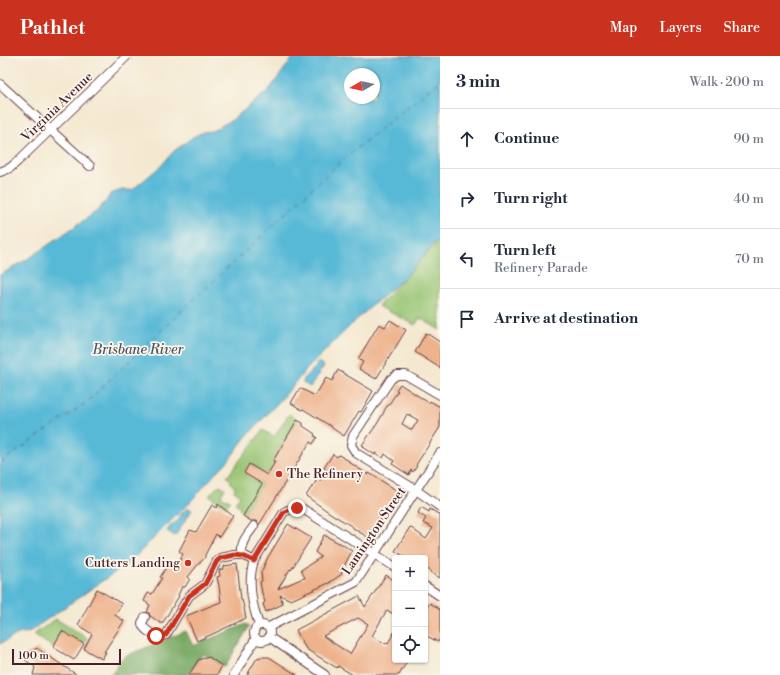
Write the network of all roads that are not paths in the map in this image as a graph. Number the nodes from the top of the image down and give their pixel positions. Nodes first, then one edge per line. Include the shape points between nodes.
1 (127, 56) edge
2 (0, 84) edge
3 (50, 130) junction
4 (90, 166) dead end
5 (0, 172) edge
6 (440, 395) edge
7 (440, 453) edge
8 (416, 490) junction
9 (440, 507) edge
10 (254, 526) dead end
11 (375, 554) junction
12 (243, 556) junction
13 (254, 561) junction
14 (392, 565) edge
15 (428, 588) edge
16 (440, 596) edge
17 (145, 617) dead end
18 (259, 625) junction
19 (269, 627) junction
20 (269, 637) junction
21 (256, 638) junction
22 (234, 675) edge
23 (325, 675) edge

1 - 3 street, Virginia Avenue
2 - 3 street
3 - 4 street
3 - 5 street, Virginia Avenue via 10,168
6 - 8 street via 406,375 397,375 353,436 350,445 356,453
7 - 8 street, Lamington Street
8 - 9 street
8 - 11 street, Lamington Street
10 - 12 street via 243,544
11 - 13 street via 297,508 284,512
11 - 14 street
11 - 19 street, Lamington Street via 356,582
12 - 13 street
12 - 17 street via 235,555 217,561 205,584 189,596 166,635 156,636 146,629 142,622
13 - 18 street via 250,587
15 - 16 street
18 - 19 street
18 - 21 street via 254,631
19 - 20 street
20 - 21 street via 263,641
20 - 23 street
21 - 22 street

